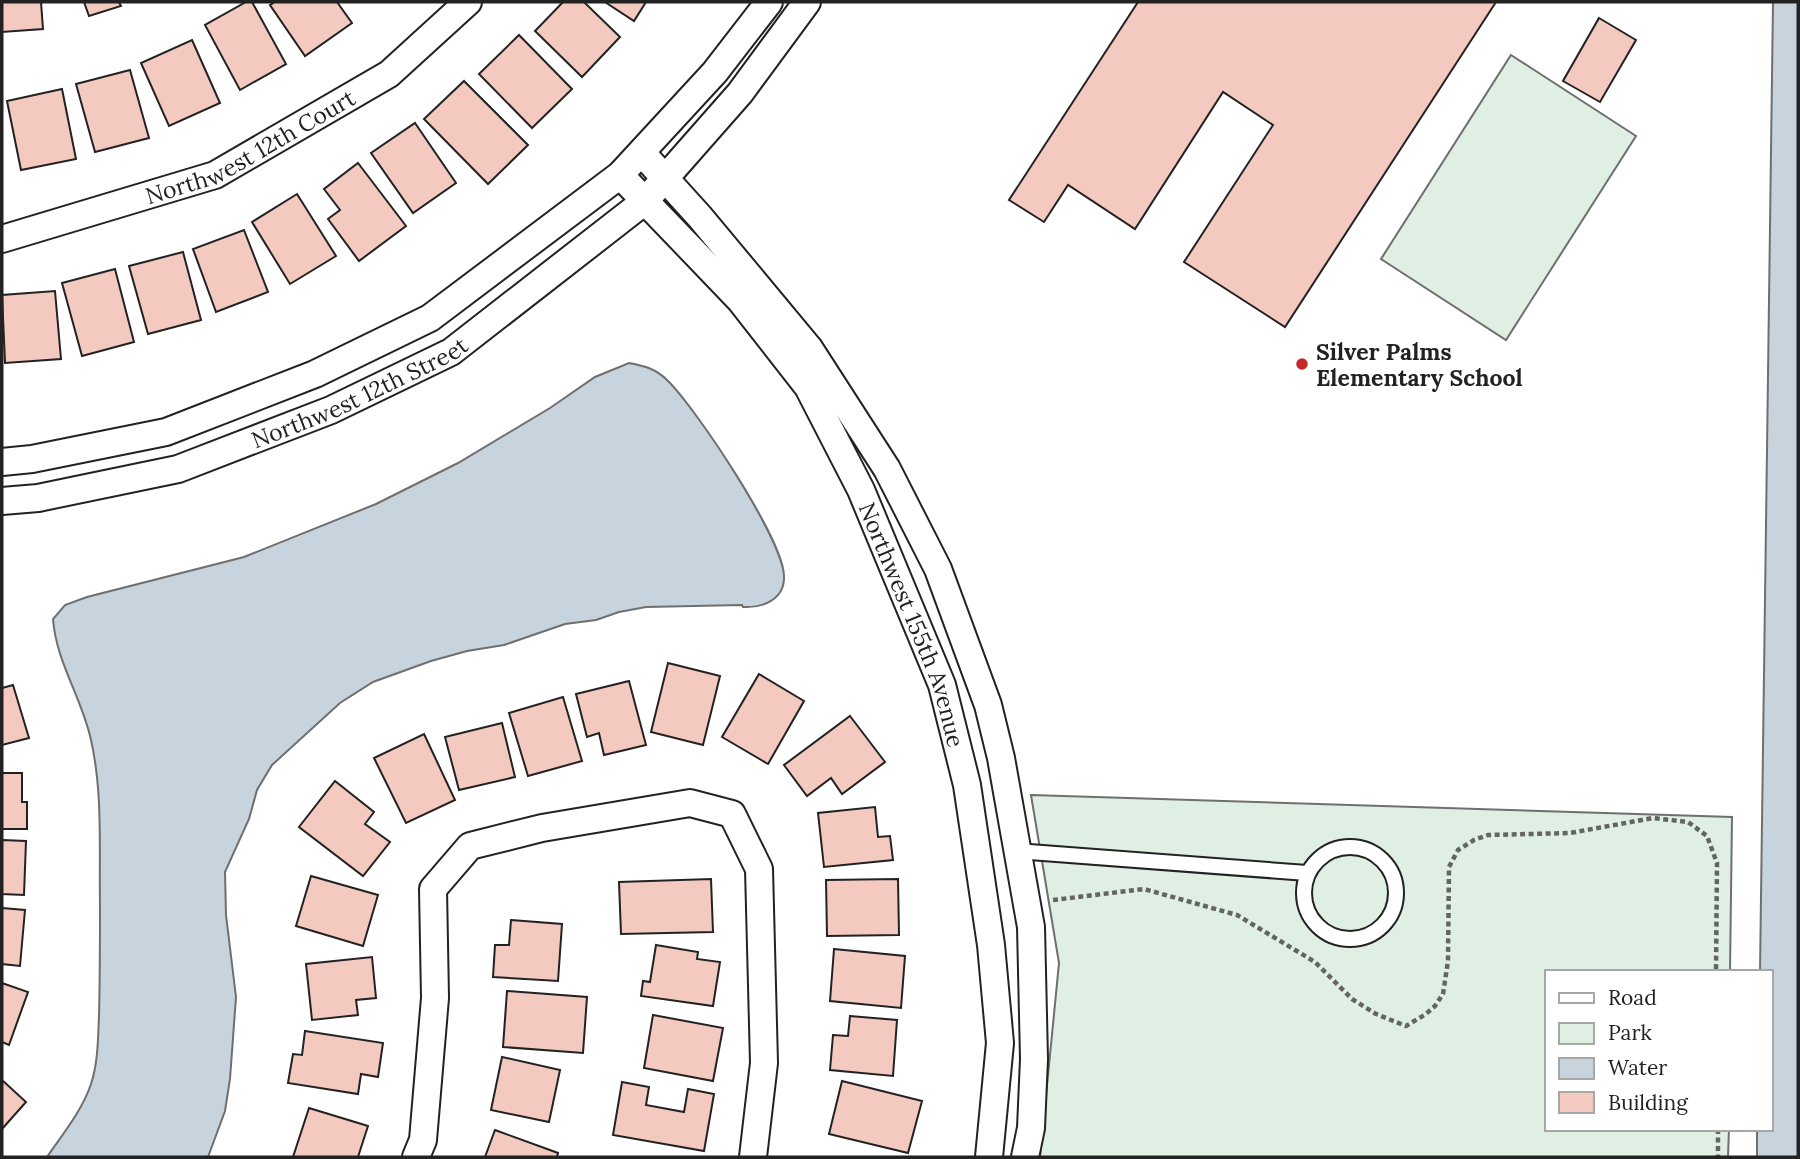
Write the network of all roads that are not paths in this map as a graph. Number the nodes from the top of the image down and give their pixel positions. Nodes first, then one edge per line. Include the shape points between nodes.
1 (468, 2) edge
2 (769, 2) edge
3 (807, 2) edge
4 (642, 153) junction
5 (620, 175) junction
6 (666, 178) junction
7 (645, 201) junction
8 (2, 239) edge
9 (2, 461) edge
10 (2, 500) edge
11 (1016, 851) junction
12 (1307, 873) junction
13 (416, 1157) edge
14 (753, 1157) edge
15 (989, 1157) edge
16 (1025, 1157) edge

1 - 8 street, Northwest 12th Court via 389,75 215,175
2 - 4 street via 715,72
3 - 6 street via 740,93
4 - 5 street, Northwest 12th Street
4 - 6 street, Northwest 155th Avenue
5 - 7 street, Northwest 155th Avenue
5 - 9 street, Northwest 12th Street via 430,318 315,374 166,432
6 - 7 street, Northwest 12th Street
6 - 11 street, Northwest 155th Avenue via 809,348 887,469 938,569 989,705
7 - 10 street, Northwest 12th Street via 451,352 331,410 177,469 38,498
7 - 15 street, Northwest 155th Avenue via 740,300 808,387 861,490 942,685 967,785 991,945 1000,1042
11 - 12 lane
11 - 16 street, Northwest 155th Avenue via 1031,927 1034,1059
12 - 12 lane via 1306,909 1315,925 1330,936 1347,940 1366,937 1381,928 1392,913 1397,895 1394,877 1369,851 1351,846 1334,849
13 - 14 street via 423,1140 435,998 433,889 470,846 542,828 690,803 732,814 759,869 764,1063

